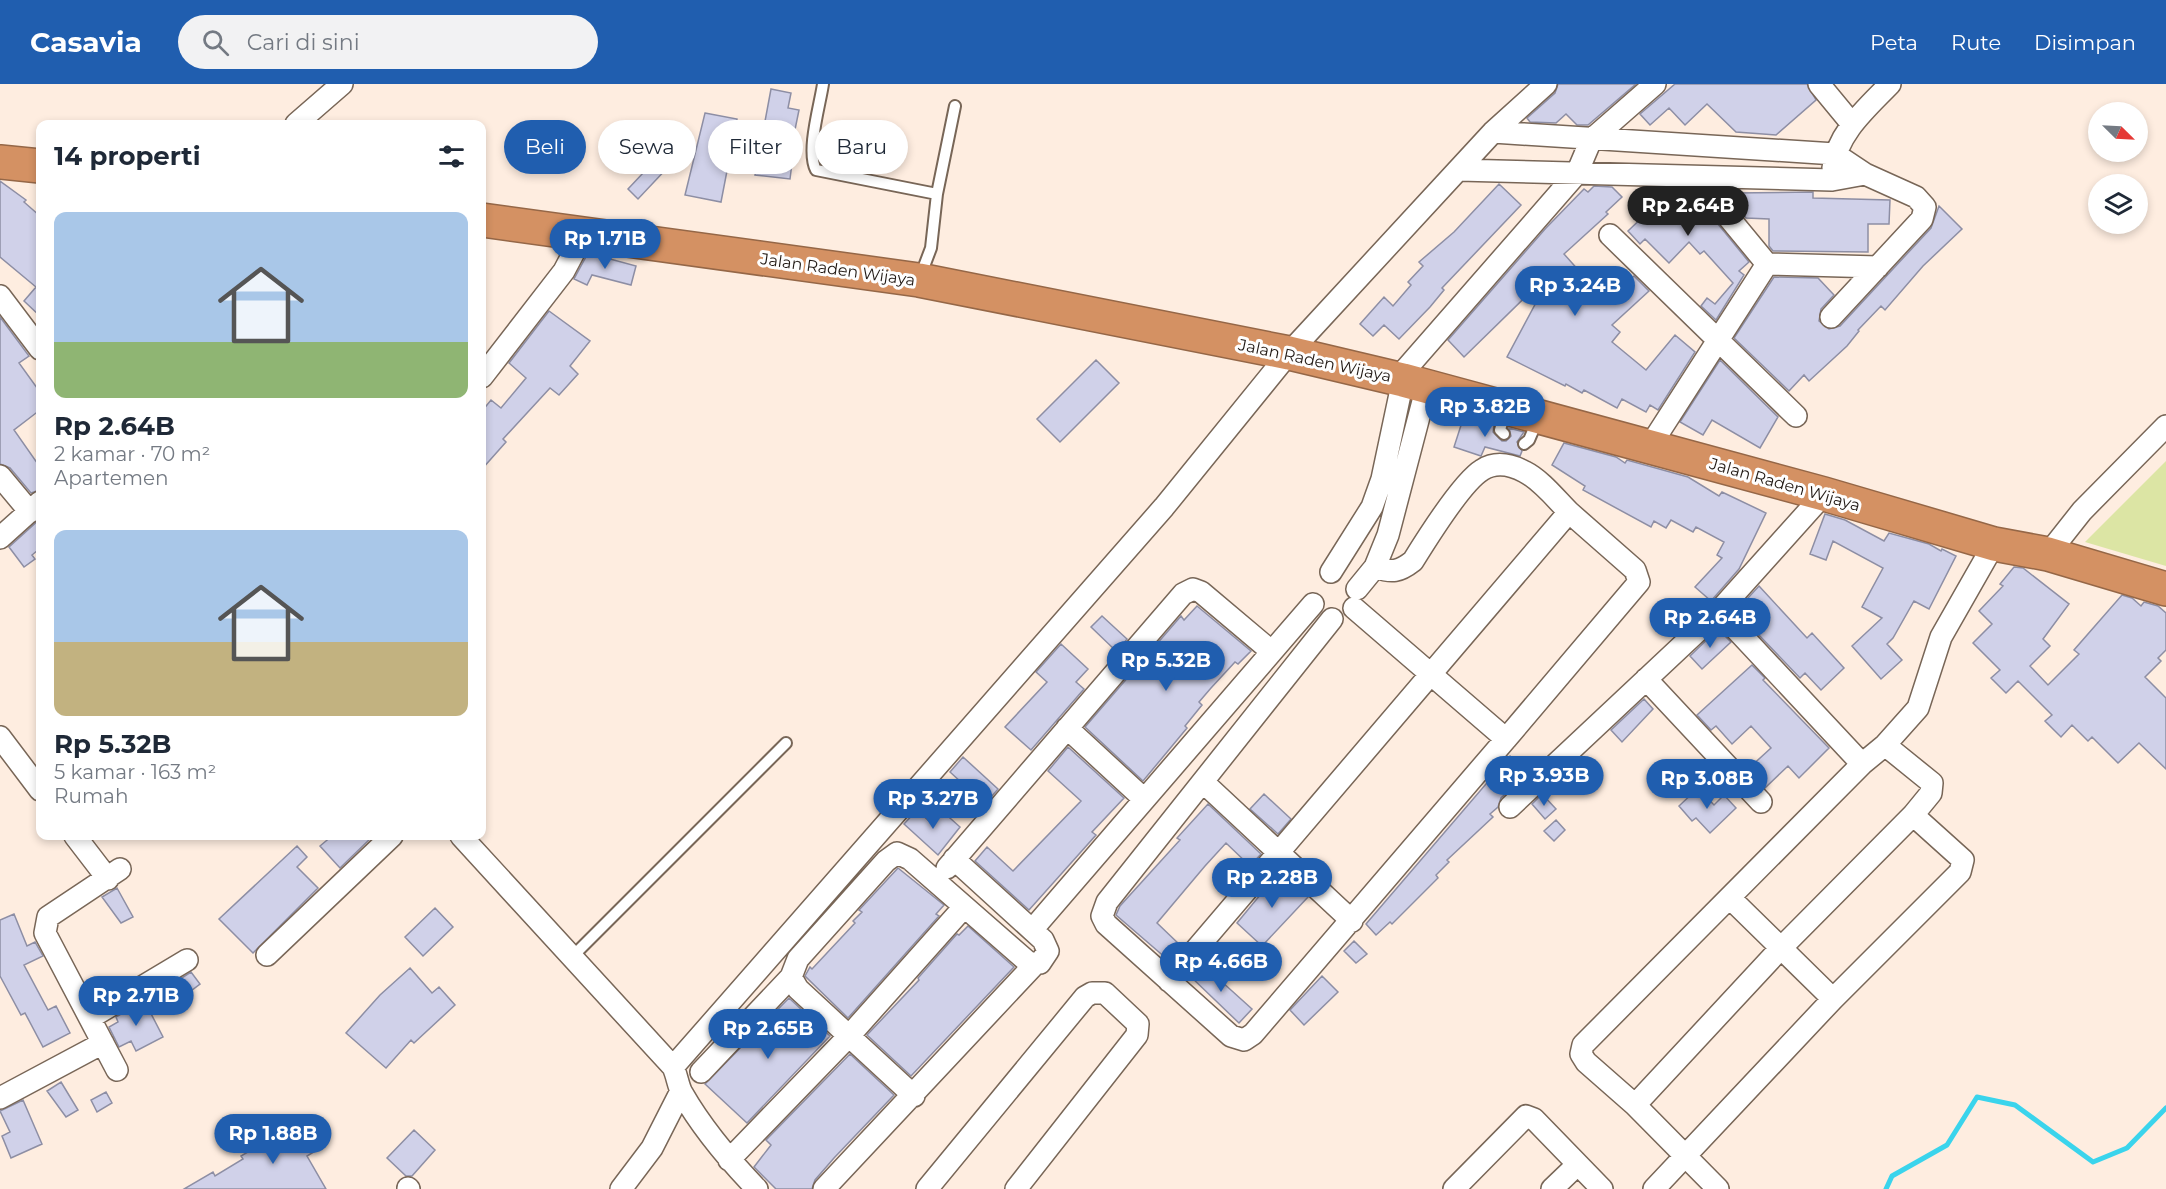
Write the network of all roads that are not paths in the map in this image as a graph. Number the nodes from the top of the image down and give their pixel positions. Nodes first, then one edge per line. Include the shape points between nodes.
1 (342, 84) edge
2 (824, 84) edge
3 (1545, 84) edge
4 (1655, 84) edge
5 (1819, 84) edge
6 (1890, 84) edge
7 (955, 106) dead end
8 (301, 120) edge
9 (1852, 124) junction
10 (1493, 132) junction
11 (1591, 140) junction
12 (1834, 154) junction
13 (0, 162) edge
14 (36, 166) edge
15 (1459, 170) junction
16 (1577, 173) junction
17 (1865, 174) junction
18 (1696, 178) junction
19 (1832, 180) junction
20 (937, 194) junction
21 (486, 221) edge
22 (583, 235) junction
23 (1610, 235) dead end
24 (1767, 264) junction
25 (1878, 267) junction
26 (919, 280) junction
27 (0, 296) edge
28 (1831, 317) dead end
29 (1718, 338) junction
30 (36, 344) edge
31 (1289, 353) junction
32 (486, 372) edge
33 (1409, 381) junction
34 (1796, 416) dead end
35 (2166, 426) edge
36 (1650, 446) junction
37 (0, 476) edge
38 (1391, 482) junction
39 (1824, 494) junction
40 (35, 507) edge
41 (1569, 512) junction
42 (0, 538) edge
43 (1994, 544) junction
44 (2048, 554) junction
45 (1375, 567) junction
46 (1330, 572) junction
47 (2164, 586) edge
48 (1356, 599) junction
49 (1313, 604) junction
50 (1719, 611) junction
51 (1332, 619) junction
52 (1271, 651) junction
53 (1429, 674) junction
54 (1646, 679) junction
55 (1067, 728) junction
56 (0, 737) edge
57 (1506, 739) junction
58 (786, 743) dead end
59 (1885, 746) junction
60 (1862, 764) junction
61 (1203, 782) junction
62 (36, 785) edge
63 (1144, 799) junction
64 (1761, 802) dead end
65 (1510, 807) dead end
66 (1913, 815) junction
67 (79, 840) edge
68 (388, 840) edge
69 (465, 840) edge
70 (1279, 854) junction
71 (954, 859) junction
72 (936, 882) junction
73 (1731, 898) junction
74 (964, 907) junction
75 (1352, 921) junction
76 (1032, 930) junction
77 (1780, 949) junction
78 (267, 955) dead end
79 (572, 957) junction
80 (187, 960) dead end
81 (1034, 965) junction
82 (791, 977) junction
83 (1169, 981) junction
84 (1833, 999) junction
85 (90, 1018) junction
86 (849, 1036) junction
87 (103, 1043) junction
88 (673, 1067) junction
89 (117, 1070) dead end
90 (701, 1072) dead end
91 (681, 1091) junction
92 (914, 1096) junction
93 (0, 1098) edge
94 (1635, 1105) junction
95 (1687, 1155) junction
96 (729, 1160) junction
97 (1577, 1165) junction
98 (621, 1189) edge
99 (757, 1189) edge
100 (824, 1189) edge
101 (927, 1189) edge
102 (1016, 1189) edge
103 (1454, 1189) edge
104 (1552, 1189) edge
105 (1602, 1189) edge
106 (1654, 1189) edge
107 (1718, 1189) edge

1 - 8 street
2 - 20 lane via 813,144 816,170
3 - 10 street
4 - 11 street
5 - 9 street
6 - 9 street
7 - 20 lane
9 - 12 street
10 - 11 street
10 - 15 street
11 - 12 street
11 - 16 street
12 - 17 street
12 - 19 street
13 - 14 highway
15 - 16 street
15 - 31 street
16 - 18 street
16 - 33 street
17 - 19 street
17 - 25 street via 1916,197 1925,207 1922,219
18 - 19 street
18 - 24 street
20 - 26 lane via 931,248
21 - 22 highway, Jalan Raden Wijaya
22 - 26 highway, Jalan Raden Wijaya
22 - 32 street via 564,271
23 - 29 street
24 - 25 street
24 - 29 street
25 - 28 street
26 - 31 highway, Jalan Raden Wijaya
27 - 30 street
29 - 34 street
29 - 36 street
31 - 33 highway, Jalan Raden Wijaya
31 - 88 street via 1164,507
33 - 36 highway, Jalan Raden Wijaya via 1532,430
33 - 38 street
35 - 44 street via 2082,511
36 - 39 highway, Jalan Raden Wijaya
37 - 40 street
38 - 45 street via 1388,535
38 - 46 street
39 - 43 highway, Jalan Raden Wijaya
39 - 50 street
40 - 42 street
41 - 45 street via 1528,473 1507,464 1493,465 1468,483 1413,561 1390,573
41 - 53 street
41 - 57 street via 1635,570 1639,582
43 - 44 highway, Jalan Raden Wijaya
43 - 59 street via 1941,637 1918,708
44 - 47 highway, Jalan Raden Wijaya
45 - 48 street
46 - 48 street via 1347,575
46 - 49 street via 1314,584
48 - 51 street via 1345,617
48 - 53 street
49 - 51 street via 1320,614
49 - 52 street
50 - 54 street
50 - 60 street
51 - 61 street
52 - 55 street via 1202,592 1193,589 1183,594
52 - 63 street
53 - 57 street
53 - 70 street
54 - 64 street
54 - 65 street
55 - 63 street
55 - 71 street
56 - 62 street
57 - 75 street
58 - 79 lane
59 - 60 street
59 - 66 street via 1932,783 1931,793
60 - 73 street
61 - 70 street
61 - 83 street via 1107,902 1102,916
63 - 76 street
66 - 77 street
66 - 84 street via 1963,860 1960,872
67 - 85 street via 114,874 48,917 45,925 49,942
68 - 78 street
69 - 79 street
70 - 75 street
70 - 83 street
71 - 72 street
71 - 76 street
72 - 74 street
72 - 82 street via 910,859 897,854 886,861 798,959
73 - 77 street
73 - 94 street via 1583,1045 1581,1054 1586,1062
74 - 81 street
74 - 86 street
75 - 83 street via 1244,1040 1231,1036
76 - 81 street via 1048,951 1046,958
77 - 84 street
77 - 94 street
79 - 88 street
80 - 85 street
81 - 92 street
82 - 86 street via 798,989
82 - 90 street
84 - 95 street
85 - 87 street
86 - 92 street
86 - 96 street
87 - 89 street
87 - 93 street
88 - 91 street
91 - 96 street
91 - 98 street via 652,1148
92 - 100 street
94 - 95 street
95 - 106 street
95 - 107 street
96 - 99 street
97 - 103 street via 1534,1119 1526,1116
97 - 104 street
97 - 105 street
101 - 102 street via 1085,997 1105,993 1138,1024 1137,1035

